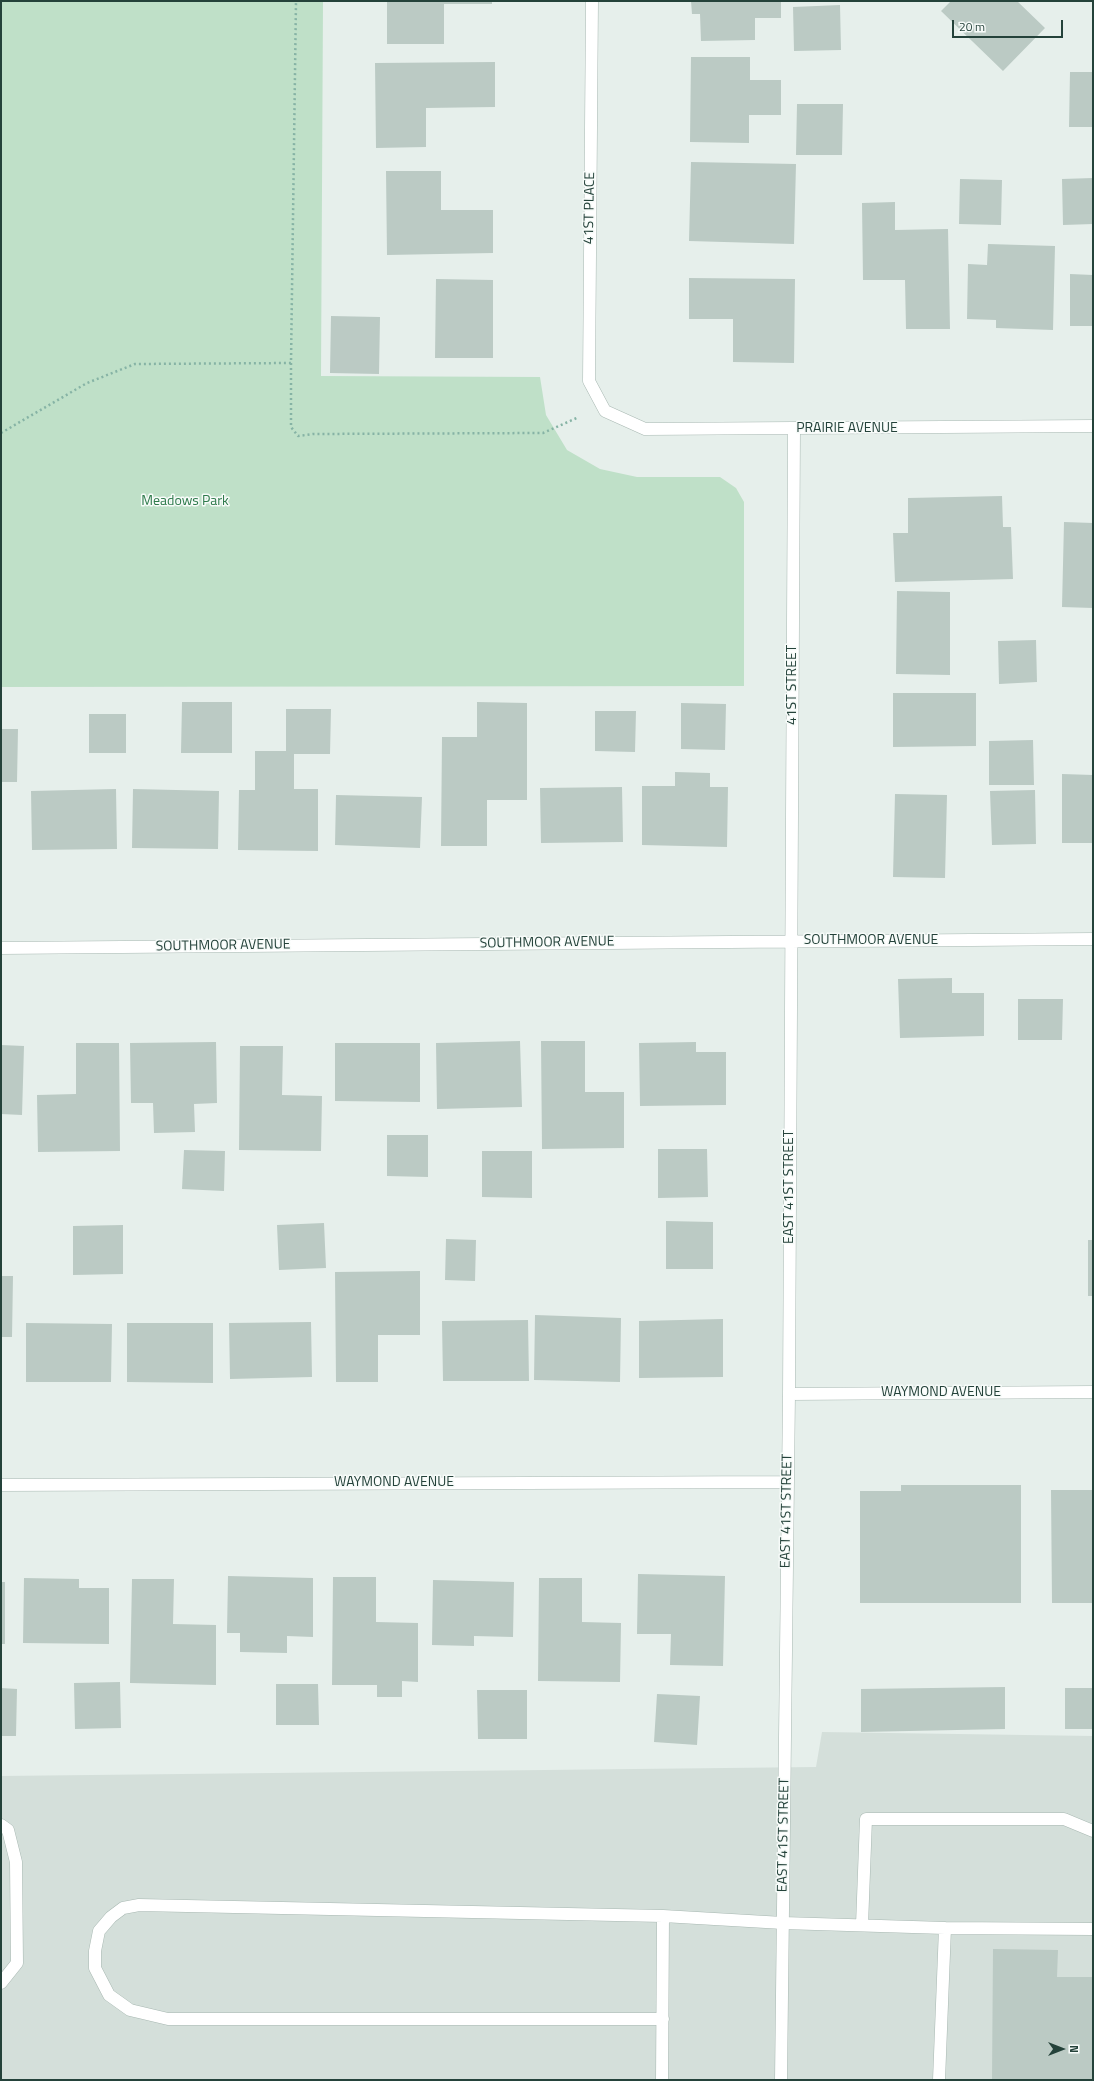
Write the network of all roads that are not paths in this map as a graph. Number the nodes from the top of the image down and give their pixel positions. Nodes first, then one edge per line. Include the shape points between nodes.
1 (592, 1) edge
2 (603, 409) joint
3 (1093, 426) edge
4 (794, 429) junction
5 (1093, 939) edge
6 (792, 941) junction
7 (1, 948) edge
8 (1093, 1392) edge
9 (789, 1394) junction
10 (788, 1482) junction
11 (1, 1485) edge
12 (1, 1825) edge
13 (1093, 1831) edge
14 (663, 1916) junction
15 (783, 1923) junction
16 (862, 1925) junction
17 (945, 1928) junction
18 (1093, 1929) edge
19 (1, 1983) edge
20 (663, 2019) junction
21 (662, 2080) edge
22 (781, 2080) edge
23 (939, 2080) edge

1 - 2 street, 41ST PLACE via 588,381
2 - 4 street, PRAIRIE AVENUE via 645,429
3 - 4 street, PRAIRIE AVENUE
4 - 6 street, 41ST STREET
5 - 6 street, SOUTHMOOR AVENUE
6 - 7 street, SOUTHMOOR AVENUE
6 - 9 street, EAST 41ST STREET
8 - 9 street, WAYMOND AVENUE
9 - 10 street, EAST 41ST STREET
10 - 11 street, WAYMOND AVENUE
10 - 15 street, EAST 41ST STREET
12 - 19 street via 8,1830 16,1862 17,1963
13 - 16 street via 1064,1819 866,1819
14 - 15 street
14 - 20 street
14 - 20 street via 139,1906 123,1908 110,1917 99,1932 95,1950 95,1968 109,1995 130,2010 168,2019
15 - 16 street
15 - 22 street, EAST 41ST STREET
16 - 17 street
17 - 18 street
17 - 23 street
20 - 21 street

